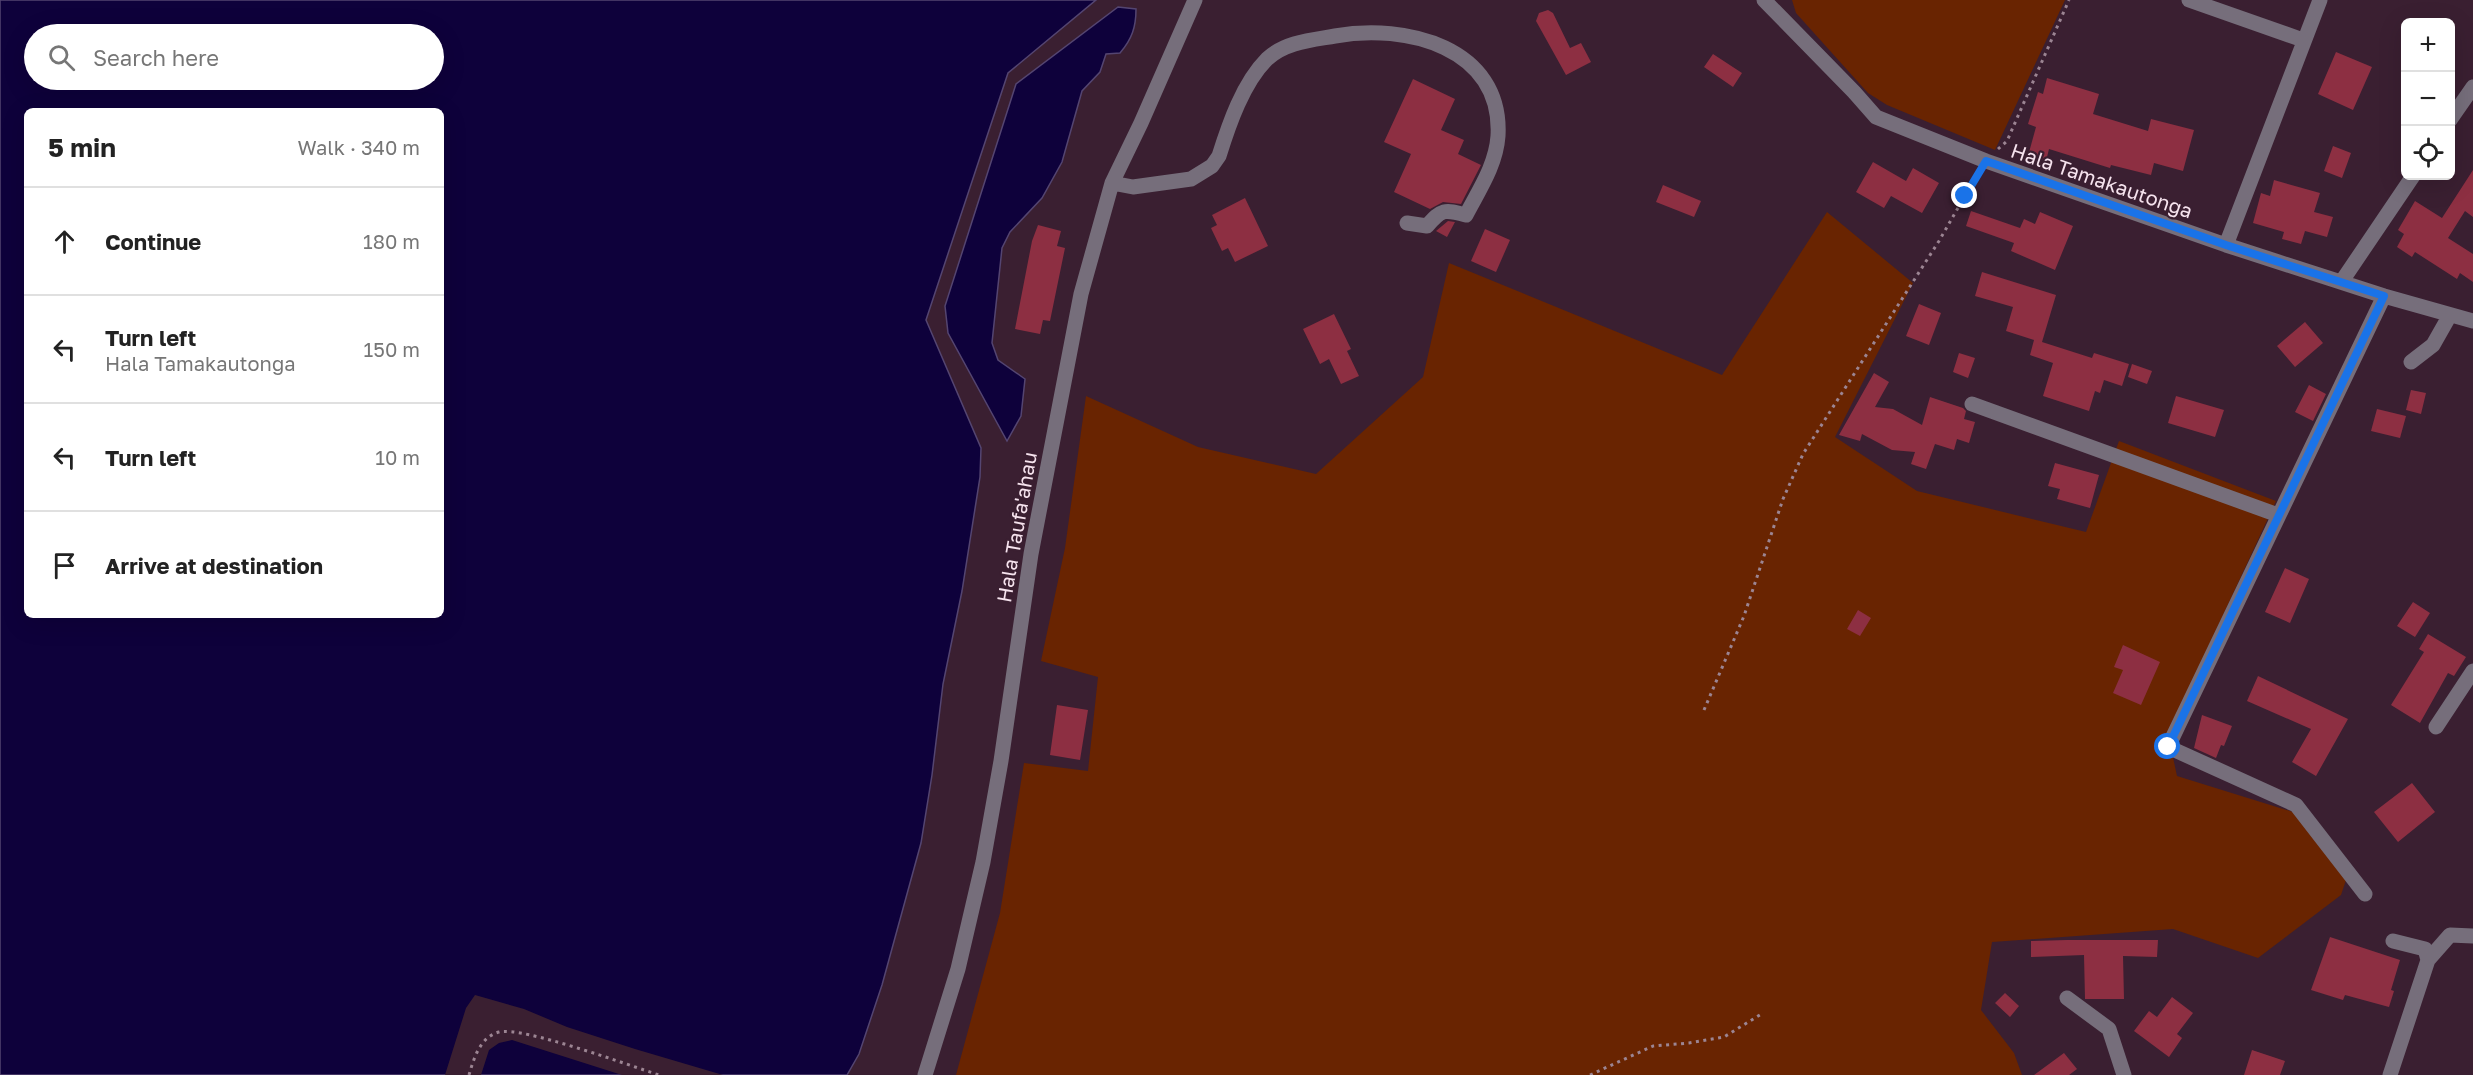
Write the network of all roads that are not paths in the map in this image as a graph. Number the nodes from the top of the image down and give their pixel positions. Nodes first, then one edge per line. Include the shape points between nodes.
1 (1195, 0) edge
2 (1764, 0) edge
3 (2189, 0) edge
4 (2320, 0) edge
5 (2303, 39) junction
6 (2473, 87) edge
7 (2455, 114) edge
8 (2410, 180) edge
9 (1112, 183) junction
10 (1407, 223) dead end
11 (2226, 245) junction
12 (2342, 281) junction
13 (2384, 296) junction
14 (2450, 315) junction
15 (2473, 321) edge
16 (2411, 362) dead end
17 (1972, 404) dead end
18 (2278, 514) junction
19 (2473, 671) edge
20 (2436, 727) dead end
21 (2365, 894) dead end
22 (2473, 936) edge
23 (2393, 941) dead end
24 (2428, 960) junction
25 (2067, 998) dead end
26 (925, 1075) edge
27 (2124, 1075) edge
28 (2390, 1075) edge

1 - 9 street, Hala Taufa'ahau
2 - 11 street, Hala Tamakautonga via 1876,117 1986,161
3 - 5 street
4 - 5 street
5 - 11 street
6 - 7 street
8 - 12 street
9 - 10 street via 1133,187 1202,174 1219,156 1250,83 1268,59 1289,45 1358,32 1395,33 1428,40 1478,71 1490,88 1498,136 1492,164 1466,215 1448,210 1440,212 1427,226
9 - 26 street, Hala Taufa'ahau via 1081,294 1030,554 983,862 958,969
11 - 12 street, Hala Tamakautonga
12 - 13 street, Hala Tamakautonga
13 - 14 street, Hala Tamakautonga
13 - 18 street
14 - 15 street, Hala Tamakautonga
14 - 16 street via 2433,345
17 - 18 street
18 - 21 street via 2168,747 2296,805
19 - 20 street
22 - 24 street via 2450,935
23 - 24 street via 2425,949
24 - 28 street
25 - 27 street via 2109,1029

